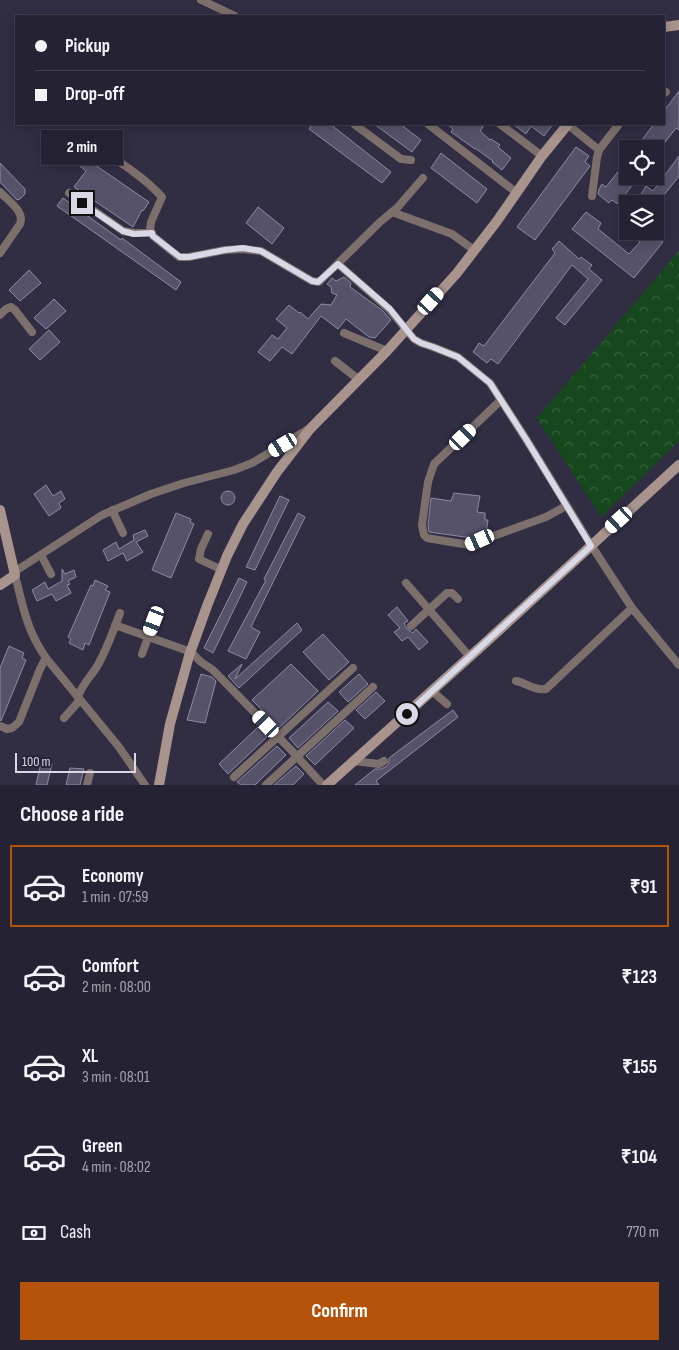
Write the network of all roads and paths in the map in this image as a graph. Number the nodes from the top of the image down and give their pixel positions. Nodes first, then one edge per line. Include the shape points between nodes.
1 (201, 0) edge
2 (233, 15) edge
3 (679, 25) edge
4 (665, 28) edge
5 (355, 125) edge
6 (429, 125) edge
7 (501, 125) edge
8 (567, 125) edge
9 (569, 125) edge
10 (619, 125) edge
11 (94, 146) dead end
12 (599, 150) junction
13 (542, 156) junction
14 (411, 160) dead end
15 (423, 178) dead end
16 (0, 192) edge
17 (69, 193) dead end
18 (517, 193) junction
19 (592, 196) dead end
20 (392, 212) junction
21 (152, 233) junction
22 (474, 250) junction
23 (0, 253) edge
24 (338, 264) junction
25 (0, 315) edge
26 (406, 329) junction
27 (32, 332) dead end
28 (344, 333) dead end
29 (387, 350) junction
30 (335, 361) dead end
31 (358, 379) junction
32 (502, 400) junction
33 (310, 429) junction
34 (679, 465) edge
35 (566, 506) junction
36 (0, 510) edge
37 (112, 510) junction
38 (123, 533) dead end
39 (208, 534) dead end
40 (591, 546) junction
41 (41, 555) junction
42 (222, 570) junction
43 (15, 574) junction
44 (51, 574) dead end
45 (406, 583) dead end
46 (0, 585) edge
47 (458, 599) dead end
48 (632, 608) junction
49 (429, 610) junction
50 (120, 613) dead end
51 (154, 621) dead end
52 (116, 625) junction
53 (411, 626) dead end
54 (148, 637) junction
55 (191, 652) junction
56 (142, 654) dead end
57 (470, 657) junction
58 (46, 658) junction
59 (679, 666) edge
60 (353, 668) dead end
61 (516, 681) dead end
62 (373, 687) dead end
63 (432, 691) junction
64 (79, 698) junction
65 (446, 704) dead end
66 (64, 718) dead end
67 (0, 726) edge
68 (278, 737) junction
69 (297, 757) junction
70 (354, 761) junction
71 (384, 761) dead end
72 (90, 773) dead end
73 (234, 777) dead end
74 (87, 785) edge
75 (145, 785) edge
76 (159, 785) edge
77 (266, 785) edge
78 (323, 785) edge
79 (327, 785) edge

1 - 2 street
3 - 4 street
5 - 14 street via 388,151 401,159
6 - 18 street
7 - 13 street
8 - 13 street
9 - 12 street
10 - 12 street
11 - 21 street via 120,162 162,197 151,222
12 - 19 street
13 - 18 street
15 - 20 street
16 - 23 street via 16,208 22,220
17 - 21 street via 123,231
18 - 22 street
20 - 22 street via 452,234
20 - 24 street
21 - 24 street via 180,257 252,249 318,282
22 - 26 street
24 - 26 street via 390,309
25 - 27 street via 11,307
26 - 29 street
26 - 32 street via 421,343 458,357 490,383
28 - 29 street
29 - 31 street
30 - 31 street
31 - 33 street
32 - 35 street
32 - 35 street via 434,464 428,482 422,525 424,535 469,545
33 - 37 street via 252,463 184,483
33 - 42 street via 243,524
34 - 40 street
35 - 40 street
36 - 43 street
37 - 38 street
37 - 41 street
39 - 42 street via 199,559
40 - 48 street
40 - 57 street
41 - 43 street
41 - 44 street
42 - 55 street
43 - 46 street
43 - 58 street via 27,624
45 - 49 street
47 - 49 street via 452,593 446,594
48 - 59 street
48 - 61 street via 546,689 539,690
49 - 53 street
49 - 57 street
50 - 52 street
51 - 54 street
52 - 54 street
52 - 64 street via 100,660 81,687
54 - 55 street
54 - 56 street
55 - 68 street
55 - 76 street via 170,724
57 - 63 street
58 - 64 street
58 - 67 street via 19,722 12,728
60 - 68 street
62 - 69 street
63 - 65 street
63 - 70 street
64 - 66 street
64 - 75 street
68 - 69 street
68 - 73 street
69 - 77 street
69 - 78 street
70 - 71 street via 379,764
70 - 79 street
72 - 74 street

